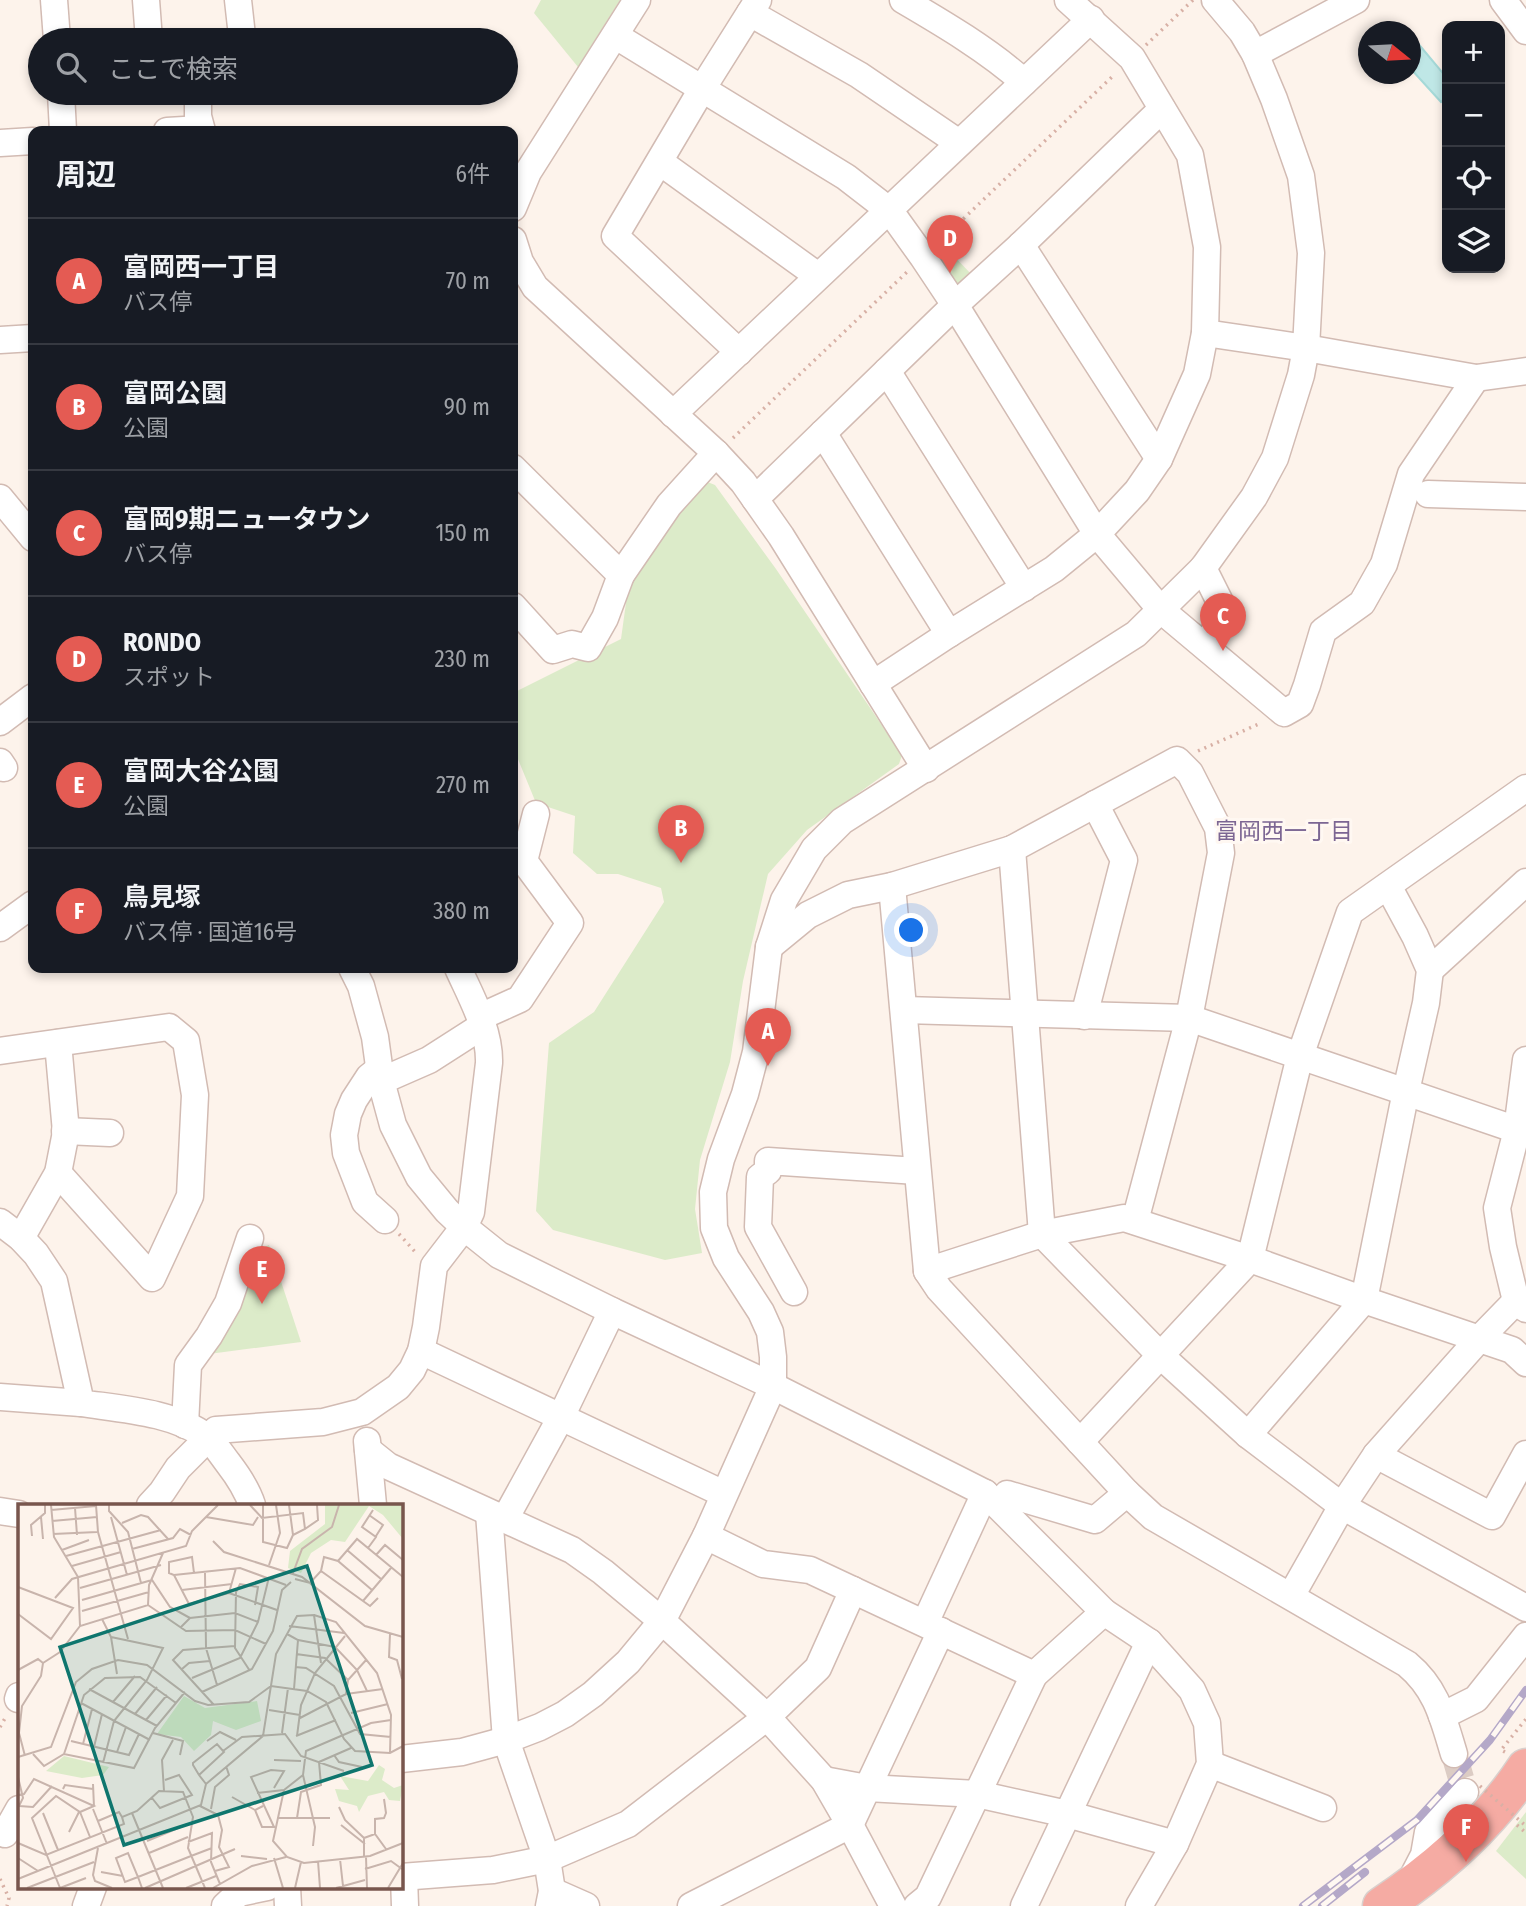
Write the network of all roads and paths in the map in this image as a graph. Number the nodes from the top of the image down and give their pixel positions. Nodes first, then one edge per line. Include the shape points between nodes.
1 (54, 0) edge
2 (146, 0) edge
3 (238, 0) edge
4 (637, 0) edge
5 (902, 0) edge
6 (1068, 0) edge
7 (1193, 0) edge
8 (1215, 0) edge
9 (1356, 0) edge
10 (1503, 0) edge
11 (754, 6) edge
12 (1091, 19) junction
13 (56, 28) edge
14 (148, 28) edge
15 (241, 28) edge
16 (1526, 31) edge
17 (615, 36) junction
18 (1255, 54) junction
19 (1132, 58) junction
20 (1024, 82) junction
21 (702, 89) junction
22 (62, 105) edge
23 (198, 105) edge
24 (1162, 109) junction
25 (64, 126) edge
26 (201, 126) edge
27 (28, 141) edge
28 (0, 143) edge
29 (960, 143) junction
30 (660, 162) junction
31 (518, 196) edge
32 (890, 211) junction
33 (1021, 244) junction
34 (518, 256) edge
35 (923, 257) junction
36 (818, 276) junction
37 (955, 305) junction
38 (1205, 333) junction
39 (28, 338) edge
40 (0, 340) edge
41 (1306, 348) junction
42 (739, 352) junction
43 (887, 371) junction
44 (1526, 371) edge
45 (1476, 378) junction
46 (673, 414) junction
47 (823, 433) junction
48 (716, 453) junction
49 (1159, 459) junction
50 (518, 473) edge
51 (1429, 494) dead end
52 (0, 498) edge
53 (1526, 498) edge
54 (755, 499) junction
55 (28, 532) edge
56 (1097, 534) junction
57 (1203, 568) junction
58 (621, 575) junction
59 (1024, 588) junction
60 (1161, 610) junction
61 (518, 612) edge
62 (949, 634) junction
63 (1208, 649) junction
64 (873, 684) junction
65 (28, 701) edge
66 (1284, 713) junction
67 (0, 722) edge
68 (1177, 760) junction
69 (926, 769) junction
70 (1526, 788) edge
71 (1095, 804) junction
72 (536, 814) dead end
73 (1012, 849) junction
74 (1526, 882) edge
75 (891, 886) junction
76 (1388, 886) junction
77 (28, 908) edge
78 (0, 928) edge
79 (769, 947) junction
80 (1430, 970) junction
81 (354, 973) edge
82 (460, 973) edge
83 (904, 1010) junction
84 (1026, 1014) junction
85 (1084, 1016) junction
86 (1189, 1018) junction
87 (481, 1022) junction
88 (58, 1044) junction
89 (0, 1051) edge
90 (1300, 1056) junction
91 (1526, 1060) edge
92 (380, 1075) junction
93 (1406, 1091) junction
94 (65, 1131) junction
95 (110, 1132) dead end
96 (1521, 1132) edge
97 (917, 1171) junction
98 (58, 1172) junction
99 (385, 1220) dead end
100 (1135, 1221) junction
101 (0, 1222) edge
102 (464, 1227) junction
103 (1042, 1234) junction
104 (21, 1238) junction
105 (250, 1238) dead end
106 (405, 1242) dead end
107 (1250, 1259) junction
108 (427, 1261) junction
109 (927, 1271) junction
110 (794, 1292) dead end
111 (1364, 1300) junction
112 (1521, 1305) edge
113 (612, 1311) junction
114 (1479, 1339) junction
115 (421, 1351) junction
116 (1161, 1356) junction
117 (1526, 1363) edge
118 (773, 1386) junction
119 (0, 1397) edge
120 (81, 1403) junction
121 (362, 1412) junction
122 (561, 1417) junction
123 (184, 1425) junction
124 (1248, 1435) junction
125 (208, 1438) junction
126 (1080, 1442) junction
127 (368, 1450) junction
128 (1526, 1454) edge
129 (1376, 1455) junction
130 (1127, 1493) junction
131 (724, 1494) junction
132 (992, 1499) junction
133 (151, 1504) edge
134 (251, 1504) edge
135 (373, 1504) edge
136 (1342, 1506) junction
137 (0, 1511) edge
138 (18, 1514) edge
139 (497, 1516) junction
140 (706, 1536) junction
141 (853, 1590) junction
142 (1291, 1596) junction
143 (1526, 1608) edge
144 (1104, 1612) junction
145 (662, 1621) junction
146 (933, 1627) junction
147 (1526, 1636) edge
148 (1149, 1643) junction
149 (1034, 1675) junction
150 (1442, 1716) junction
151 (767, 1717) junction
152 (1526, 1719) edge
153 (506, 1740) junction
154 (1454, 1754) tunnel mouth
155 (402, 1759) edge
156 (1210, 1764) junction
157 (824, 1780) junction
158 (1503, 1780) edge
159 (867, 1788) junction
160 (977, 1794) junction
161 (1323, 1808) dead end
162 (18, 1811) edge
163 (1067, 1814) junction
164 (850, 1825) junction
165 (1526, 1826) edge
166 (5, 1834) dead end
167 (1175, 1844) junction
168 (547, 1859) junction
169 (402, 1877) edge
170 (0, 1879) edge
171 (93, 1888) edge
172 (262, 1888) edge
173 (287, 1888) edge
174 (550, 1898) edge
175 (1400, 1901) edge
176 (7, 1906) edge
177 (86, 1906) edge
178 (225, 1906) edge
179 (288, 1906) edge
180 (405, 1906) edge
181 (586, 1906) edge
182 (691, 1906) edge
183 (893, 1906) edge
184 (917, 1906) edge
185 (1024, 1906) edge
186 (1139, 1906) edge

1 - 13 street
2 - 14 street
3 - 15 street
4 - 17 street
5 - 20 street
6 - 12 street
7 - 19 path
8 - 18 street
9 - 18 street
10 - 16 street
11 - 21 street
11 - 29 street
12 - 19 street
12 - 20 street
17 - 21 street
17 - 31 street via 528,172
18 - 41 street via 1301,176 1311,253
19 - 24 street
19 - 35 path
20 - 29 street
21 - 30 street
21 - 32 street via 846,177
22 - 25 street
23 - 26 street
24 - 33 street
24 - 38 street via 1190,155 1208,247
27 - 28 street
29 - 32 street
30 - 36 street
30 - 42 street via 615,236
32 - 35 street
32 - 36 street
33 - 37 street
33 - 49 street
34 - 46 street via 536,287
35 - 37 street
35 - 48 path
36 - 42 street
37 - 43 street
37 - 56 street
38 - 41 street
38 - 49 street via 1197,374
39 - 40 street
41 - 45 street
41 - 57 street via 1275,458 1254,497
42 - 46 street
43 - 47 street
43 - 59 street
44 - 45 street
45 - 66 street via 1411,474 1384,564 1362,603 1323,631 1300,704
46 - 48 street
47 - 54 street
47 - 62 street
48 - 54 street
48 - 58 street via 669,505
49 - 56 street via 1138,491
50 - 58 street
51 - 53 street
52 - 55 street
54 - 64 street
56 - 59 street
56 - 60 street
57 - 60 street
57 - 63 street via 1223,607
58 - 61 street via 589,648 572,643 553,650
59 - 62 street
60 - 63 street
60 - 69 street via 1136,634
62 - 64 street
63 - 66 street
64 - 69 street
65 - 67 street
66 - 68 path
68 - 71 street
68 - 86 street via 1190,774 1218,828 1221,853
69 - 79 street via 842,821 814,849 783,900
70 - 76 street
71 - 73 street
71 - 85 street via 1124,860
72 - 87 street via 524,861 570,923 520,999
73 - 75 street
73 - 84 street
74 - 80 street
75 - 79 street via 848,895 808,915
75 - 83 street
76 - 80 street
76 - 90 street via 1350,912
77 - 78 street
79 - 118 street via 756,1052 713,1192 714,1228 726,1258 770,1332
80 - 93 street
81 - 92 street via 375,1037
82 - 87 street
83 - 84 street
83 - 97 street
84 - 85 street
84 - 103 street
85 - 86 street
86 - 90 street
86 - 100 street
87 - 92 street via 429,1060
87 - 102 street via 490,1048 489,1063 471,1212
88 - 89 street
88 - 94 street
88 - 98 street via 169,1027 186,1041 195,1095 190,1196 152,1278
90 - 93 street
90 - 107 street
91 - 96 street
92 - 99 street via 369,1077 354,1100 344,1135 365,1202
92 - 102 street via 393,1125 419,1177
93 - 96 street
93 - 111 street
94 - 95 street
94 - 98 street
96 - 112 street via 1497,1208 1503,1247
97 - 109 street
97 - 110 street via 768,1161 768,1171 760,1177 758,1227
98 - 104 street
100 - 103 street via 1124,1218
100 - 107 street
101 - 104 street
102 - 108 street
102 - 113 street via 499,1255
103 - 109 street
103 - 116 street
104 - 120 street via 54,1282
105 - 123 street via 228,1303 188,1365
106 - 108 path
107 - 111 street
107 - 116 street
108 - 115 street
109 - 126 street via 939,1290
111 - 114 street
111 - 124 street
112 - 114 street
113 - 118 street
113 - 122 street
114 - 117 street via 1512,1350
114 - 129 street
115 - 121 street via 398,1387
115 - 122 street
116 - 124 street
116 - 126 street
118 - 131 street
118 - 132 street
119 - 120 street
120 - 123 street via 141,1412
121 - 125 street via 323,1422 216,1430
121 - 127 street
122 - 131 street
122 - 139 street
123 - 125 street
124 - 136 street
125 - 133 street
125 - 134 street via 240,1479
126 - 130 street
127 - 135 street
127 - 139 street via 388,1466
128 - 129 street via 1492,1516
129 - 136 street
130 - 132 street via 1095,1520 1007,1494
130 - 142 street via 1153,1517
131 - 140 street
132 - 144 street
132 - 146 street
136 - 142 street
136 - 143 street
137 - 138 street
139 - 145 street via 572,1550
139 - 153 street
140 - 141 street via 763,1564 810,1570
140 - 145 street
141 - 146 street
141 - 151 street via 818,1668
142 - 150 street via 1407,1664 1422,1676
144 - 148 street
144 - 149 street
145 - 151 street
145 - 153 street via 593,1695 540,1727
146 - 149 street
146 - 159 street
147 - 150 street via 1476,1699
148 - 156 street via 1192,1690 1207,1723
148 - 163 street
149 - 160 street
150 - 154 street
151 - 157 street
151 - 168 street via 628,1824
152 - 158 path
153 - 155 street via 462,1752
153 - 168 street
156 - 161 street
156 - 167 street
157 - 159 street
157 - 164 street
158 - 165 path, bridge
158 - 175 highway via 1462,1844
159 - 160 street
159 - 164 street
160 - 163 street
160 - 184 street via 928,1897
162 - 166 street
163 - 167 street
163 - 185 street
164 - 182 street
164 - 183 street
167 - 186 street
168 - 169 street via 493,1870
168 - 174 street
169 - 180 street
170 - 176 path via 9,1898
171 - 177 street
172 - 178 street via 239,1893
173 - 179 street
174 - 181 street

